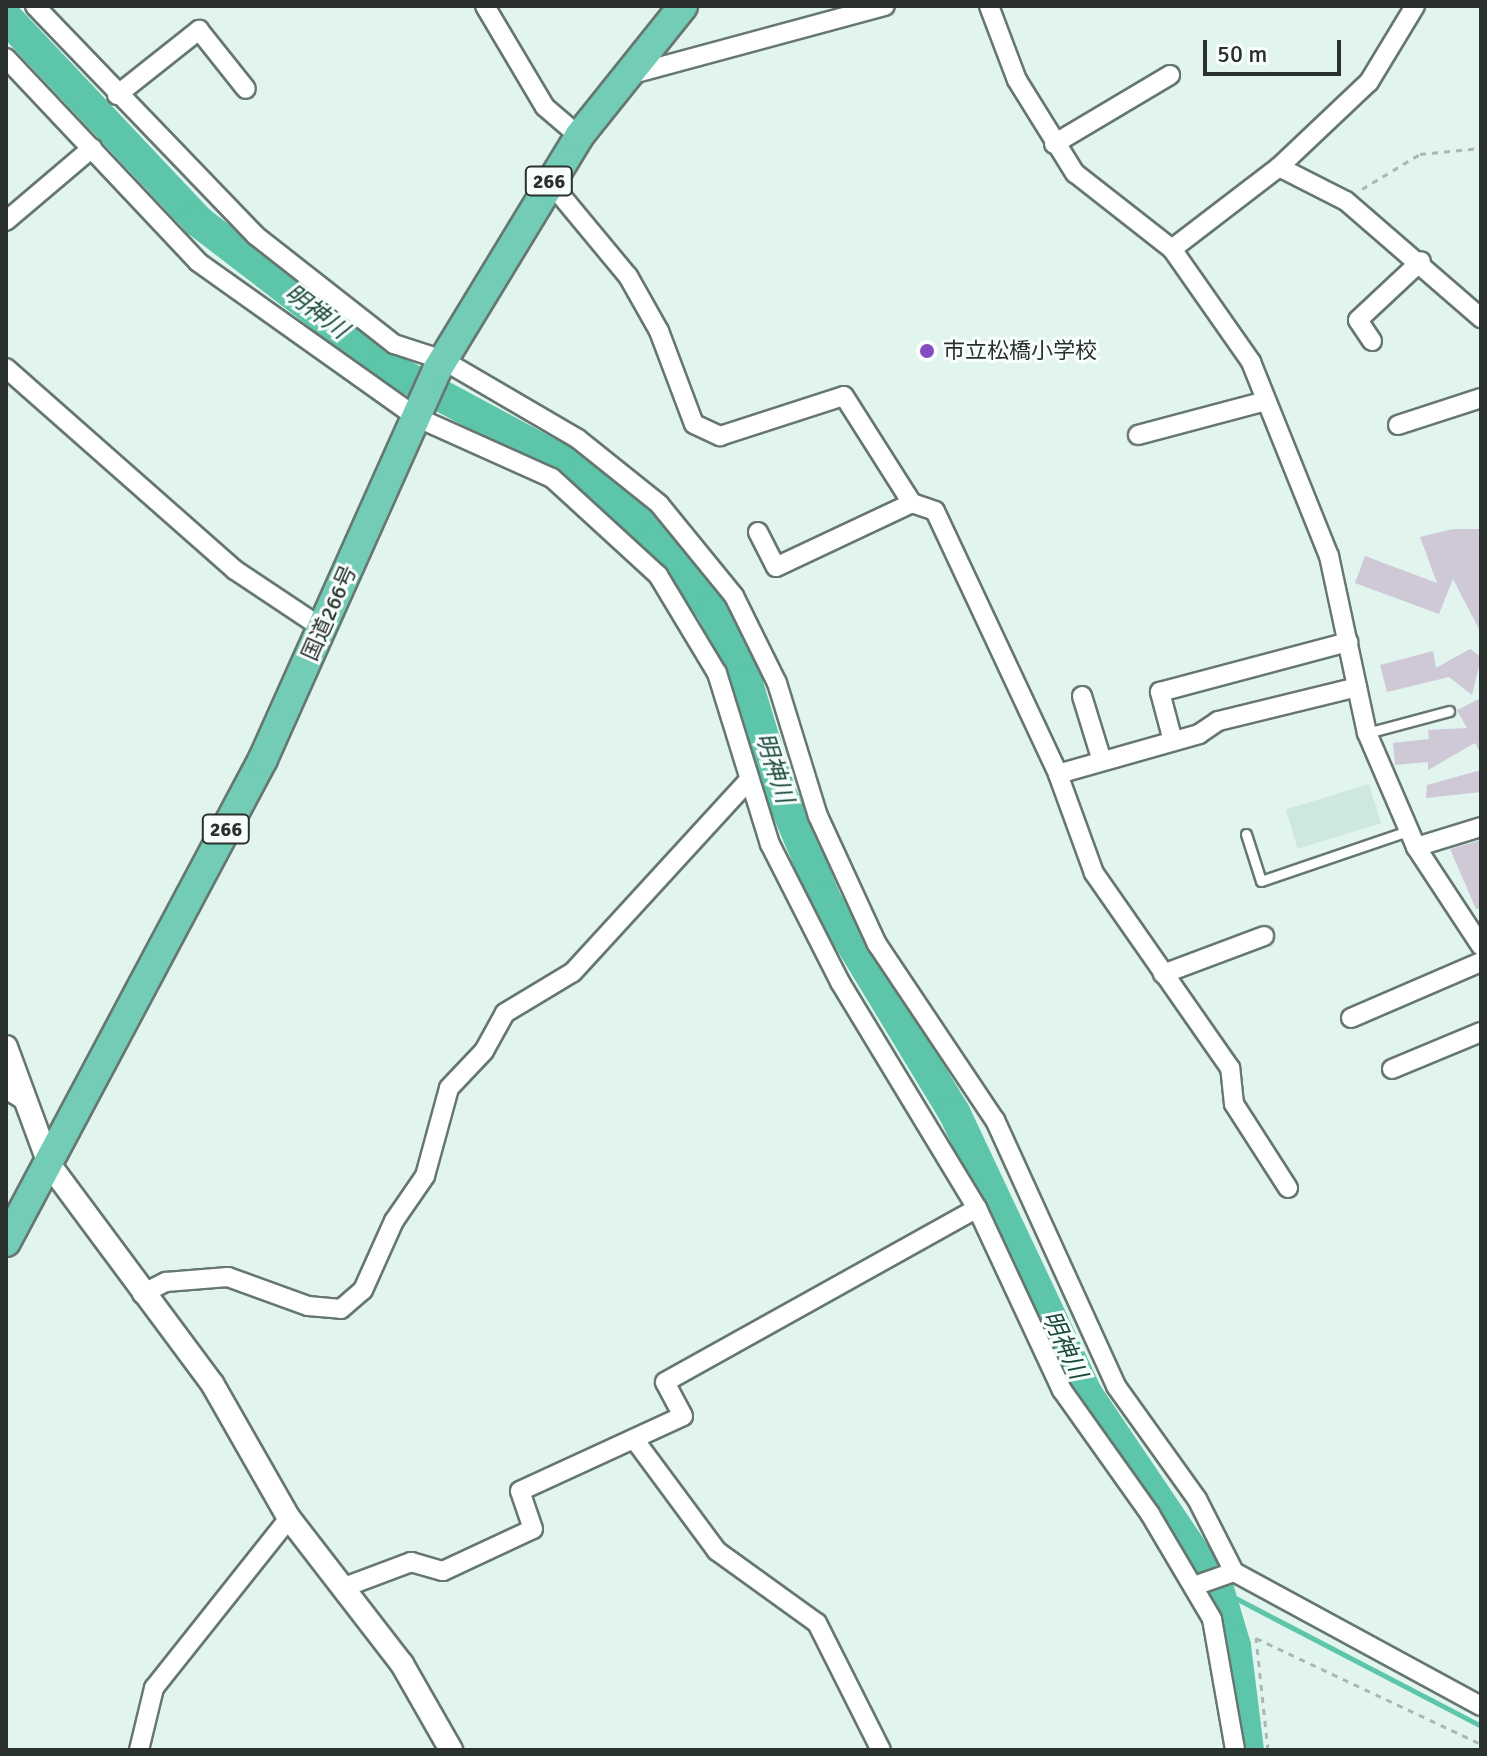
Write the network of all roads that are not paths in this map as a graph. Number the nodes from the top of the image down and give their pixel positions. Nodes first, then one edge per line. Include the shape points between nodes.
1 (35, 6) edge
2 (485, 6) edge
3 (885, 6) edge
4 (989, 6) edge
5 (1415, 6) edge
6 (678, 8) edge
7 (6, 58) edge
8 (627, 75) junction
9 (1170, 75) dead end
10 (246, 89) dead end
11 (117, 95) junction
12 (579, 136) junction
13 (1054, 144) junction
14 (92, 148) junction
15 (1279, 167) junction
16 (549, 181) junction
17 (6, 221) edge
18 (1172, 249) junction
19 (1421, 261) junction
20 (1481, 318) edge
21 (1372, 341) dead end
22 (440, 365) junction
23 (6, 368) edge
24 (1481, 398) edge
25 (1266, 401) junction
26 (419, 411) junction
27 (1398, 425) dead end
28 (1138, 435) dead end
29 (912, 503) junction
30 (758, 532) dead end
31 (322, 628) junction
32 (1348, 642) junction
33 (1357, 687) junction
34 (1082, 696) dead end
35 (1449, 711) dead end
36 (1367, 733) junction
37 (1173, 741) junction
38 (1102, 761) junction
39 (1058, 774) junction
40 (748, 781) junction
41 (1481, 827) edge
42 (1246, 834) dead end
43 (1412, 839) junction
44 (1264, 936) dead end
45 (1481, 946) edge
46 (1481, 962) edge
47 (1163, 974) junction
48 (1351, 1018) dead end
49 (1481, 1032) edge
50 (6, 1047) edge
51 (1392, 1069) dead end
52 (6, 1089) edge
53 (27, 1102) junction
54 (49, 1164) junction
55 (1288, 1188) dead end
56 (977, 1208) junction
57 (6, 1242) edge
58 (142, 1294) junction
59 (634, 1439) junction
60 (289, 1518) junction
61 (1211, 1578) junction
62 (342, 1588) junction
63 (1481, 1706) edge
64 (139, 1750) edge
65 (451, 1750) edge
66 (881, 1750) edge
67 (1235, 1750) edge

1 - 11 street
2 - 12 street via 545,107
3 - 8 street
4 - 13 street via 1017,80
5 - 15 street via 1369,82
6 - 8 highway, 国道266号 / 266
7 - 14 street
8 - 12 highway, 国道266号 / 266
9 - 13 street
10 - 11 street via 199,30
11 - 22 street via 255,235 394,344
12 - 16 highway, 国道266号 / 266
13 - 18 street via 1075,173
14 - 17 street
14 - 26 street via 198,262
15 - 18 street
15 - 19 street via 1346,201
16 - 22 highway, 国道266号 / 266
16 - 29 street via 628,276 659,331 694,424 720,436 844,396
18 - 25 street via 1251,362
19 - 20 street
19 - 21 street via 1358,320
22 - 26 highway, 国道266号 / 266
22 - 61 street via 601,457 659,504 734,596 777,683 818,816 877,944 995,1120 1116,1386 1197,1499
23 - 31 street via 235,570
24 - 27 street
25 - 28 street
25 - 32 street via 1329,556
26 - 31 highway, 国道266号 / 266
26 - 40 street via 552,478 658,575 717,673
29 - 30 street via 776,567
29 - 39 street via 935,511 953,542
31 - 54 highway, 国道266号 / 266 via 263,759
32 - 33 street
32 - 37 street via 1160,692
33 - 36 street
33 - 37 street via 1218,721
34 - 38 street
35 - 36 lane
36 - 43 street
37 - 38 street
38 - 39 street
39 - 47 street via 1094,873
40 - 56 street via 770,844 840,982
40 - 58 street via 573,972 505,1013 484,1051 449,1088 425,1176 394,1221 363,1290 341,1309 308,1306 228,1277 166,1282
41 - 43 street
42 - 43 lane via 1261,881
43 - 45 street
44 - 47 street
46 - 48 street
47 - 55 street via 1230,1068 1234,1104
49 - 51 street
50 - 53 street
52 - 53 street
53 - 54 street
54 - 57 highway, 国道266号 / 266
54 - 58 street
56 - 59 street via 665,1382 683,1416
56 - 61 street via 1062,1390
58 - 60 street via 213,1385
59 - 62 street via 520,1491 533,1529 443,1571 411,1562
59 - 66 street via 717,1551 817,1623
60 - 62 street
60 - 64 street via 154,1688
61 - 63 street
61 - 67 street
62 - 65 street via 402,1664

